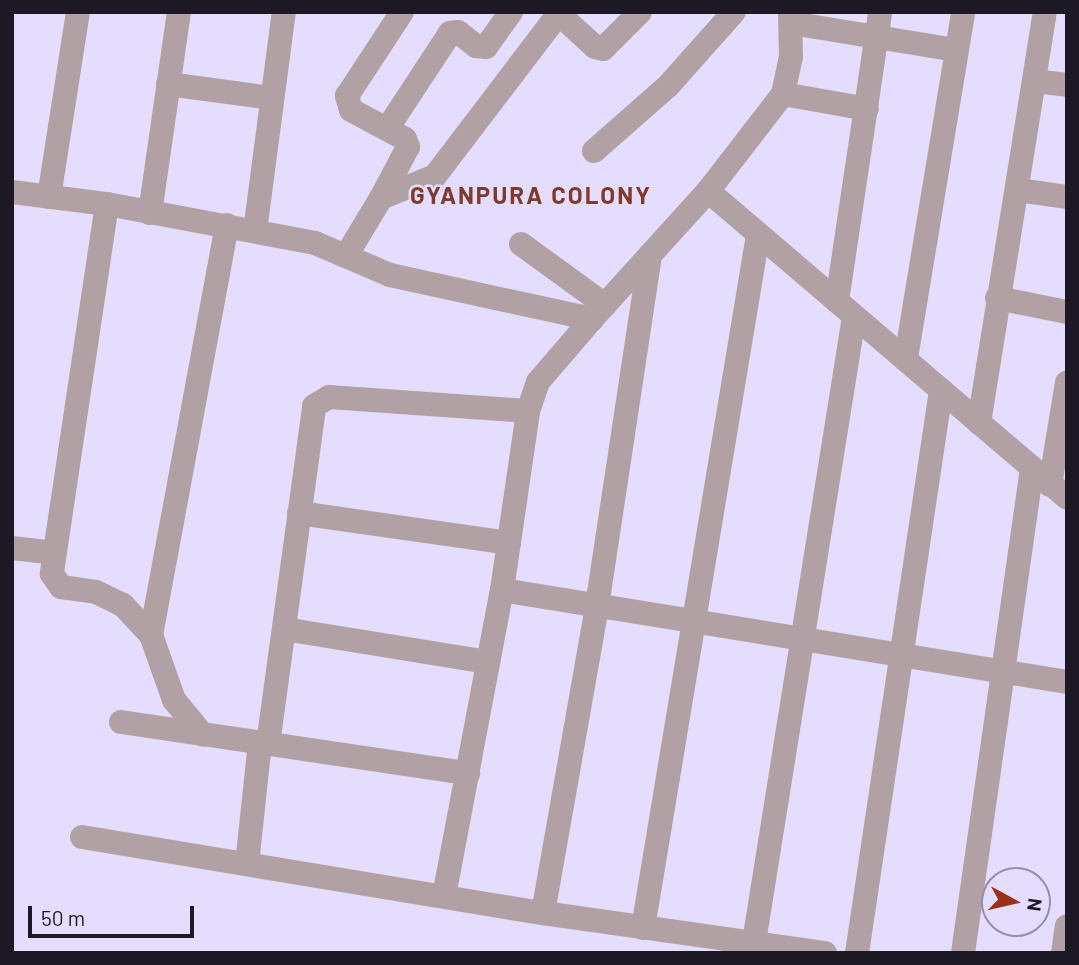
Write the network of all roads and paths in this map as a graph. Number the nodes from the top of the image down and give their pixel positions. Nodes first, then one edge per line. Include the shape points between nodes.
1 (78, 12) edge
2 (179, 12) edge
3 (284, 12) edge
4 (402, 12) edge
5 (511, 12) edge
6 (640, 12) edge
7 (734, 12) edge
8 (880, 12) edge
9 (963, 12) edge
10 (1045, 12) edge
11 (560, 14) edge
12 (791, 17) edge
13 (876, 37) junction
14 (956, 50) junction
15 (1035, 81) junction
16 (169, 84) junction
17 (1067, 85) edge
18 (783, 94) junction
19 (271, 98) junction
20 (867, 109) junction
21 (387, 129) junction
22 (594, 151) dead end
23 (1018, 190) junction
24 (708, 191) junction
25 (12, 192) edge
26 (49, 197) junction
27 (1067, 197) edge
28 (381, 198) junction
29 (107, 204) junction
30 (150, 213) junction
31 (227, 225) junction
32 (255, 231) junction
33 (758, 235) junction
34 (521, 244) dead end
35 (650, 255) junction
36 (346, 256) junction
37 (997, 298) junction
38 (845, 309) junction
39 (598, 312) junction
40 (1067, 312) edge
41 (906, 358) junction
42 (1067, 382) edge
43 (941, 390) junction
44 (528, 411) junction
45 (979, 423) junction
46 (1049, 484) edge
47 (299, 513) junction
48 (509, 543) junction
49 (12, 548) edge
50 (55, 554) junction
51 (502, 590) junction
52 (597, 606) junction
53 (696, 622) junction
54 (284, 629) junction
55 (151, 635) junction
56 (802, 641) junction
57 (900, 656) junction
58 (488, 662) junction
59 (1002, 671) junction
60 (1067, 682) edge
61 (121, 722) dead end
62 (203, 735) junction
63 (264, 743) junction
64 (468, 773) junction
65 (82, 837) dead end
66 (247, 864) junction
67 (444, 896) junction
68 (543, 913) junction
69 (1067, 926) edge
70 (643, 928) junction
71 (754, 942) junction
72 (825, 953) edge
73 (857, 953) edge
74 (963, 953) edge
75 (1063, 953) edge

1 - 26 street
2 - 16 street
3 - 19 street
4 - 21 street via 347,96 351,110
5 - 21 street via 486,47 476,46 458,32 450,33
6 - 11 street via 603,49 594,47
7 - 22 street via 668,86
8 - 13 street
9 - 14 street
10 - 15 street
11 - 28 street via 435,176
12 - 13 street
12 - 18 street via 791,57
13 - 14 street
13 - 20 street
14 - 41 street
15 - 17 street
15 - 23 street
16 - 19 street
16 - 30 street
18 - 20 street
18 - 24 street
19 - 32 street
20 - 38 street
21 - 28 street via 405,139 408,147
23 - 27 street
23 - 37 street
24 - 33 street
24 - 35 street
25 - 26 street
26 - 29 street
28 - 36 street
29 - 30 street
29 - 50 street
30 - 31 street
31 - 32 street
31 - 55 street
32 - 36 street via 315,243
33 - 38 street
33 - 53 street
34 - 39 street
35 - 39 street
35 - 52 street
36 - 39 street via 390,275
37 - 40 street
37 - 45 street
38 - 41 street
38 - 56 street
39 - 44 street via 538,382
41 - 43 street
42 - 46 street
43 - 45 street
43 - 57 street
44 - 47 street via 320,400 312,417
44 - 48 street
45 - 46 street
46 - 59 street
47 - 48 street
47 - 54 street
48 - 51 street
49 - 50 street
50 - 55 street via 54,583 110,597
51 - 52 street
51 - 58 street
52 - 53 street
52 - 68 street
53 - 56 street
53 - 70 street
54 - 58 street
54 - 63 street
55 - 62 street via 174,700
56 - 57 street
56 - 71 street
57 - 59 street
57 - 73 street
58 - 64 street
59 - 60 street
59 - 74 street
61 - 62 street
62 - 63 street
63 - 64 street
63 - 66 street
64 - 67 street
65 - 66 street
66 - 67 street
67 - 68 street
68 - 70 street
69 - 75 street
70 - 71 street
71 - 72 street

